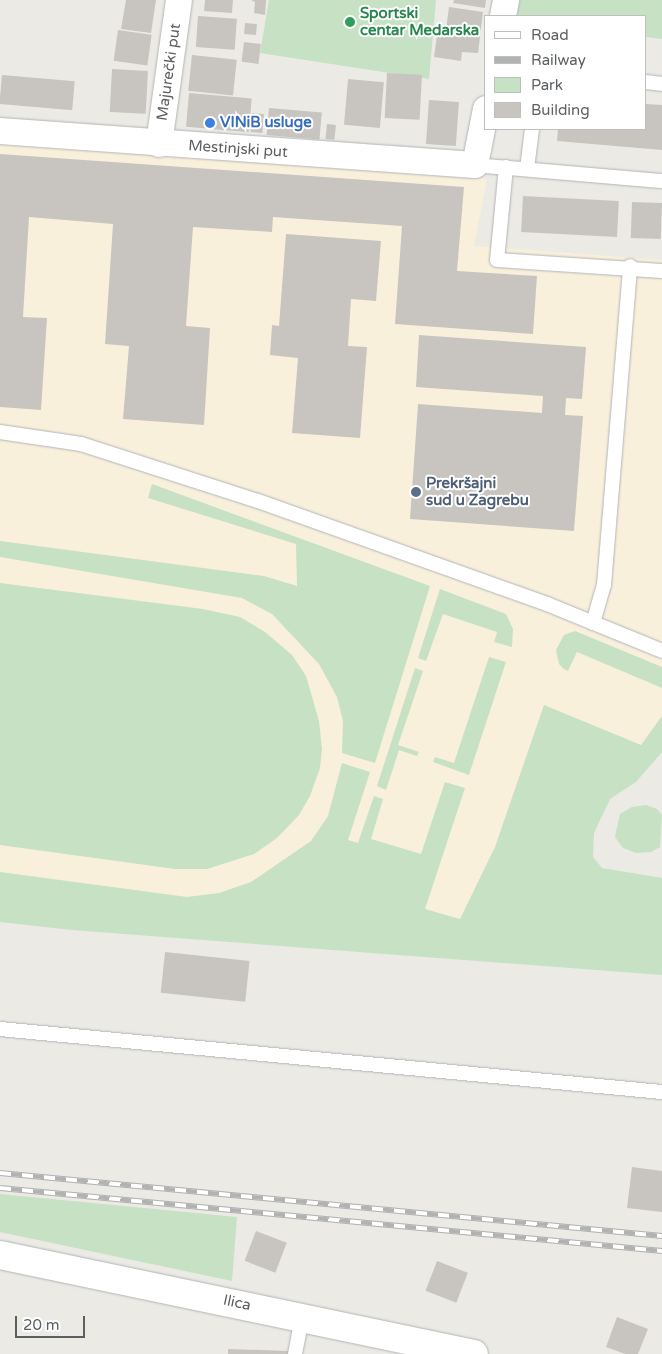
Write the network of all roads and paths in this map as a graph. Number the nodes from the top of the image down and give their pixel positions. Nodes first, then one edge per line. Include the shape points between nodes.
1 (178, 0) edge
2 (506, 0) edge
3 (503, 15) edge
4 (647, 82) edge
5 (662, 84) edge
6 (484, 119) edge
7 (532, 130) edge
8 (0, 131) edge
9 (159, 144) junction
10 (475, 164) junction
11 (506, 167) junction
12 (526, 169) junction
13 (662, 181) edge
14 (630, 266) junction
15 (662, 271) edge
16 (0, 432) edge
17 (593, 623) junction
18 (662, 651) edge
19 (0, 1029) edge
20 (662, 1092) edge
21 (0, 1255) edge
22 (302, 1317) junction
23 (295, 1354) edge
24 (474, 1354) edge

1 - 9 street, Majurečki put
2 - 3 street
4 - 5 lane
6 - 10 street
7 - 12 lane
8 - 9 street, Mestinjski put
9 - 10 street, Mestinjski put
10 - 11 lane
11 - 12 lane
11 - 14 lane via 497,260
12 - 13 lane
14 - 15 lane
14 - 17 lane via 604,585
16 - 17 lane via 81,444 249,498
17 - 18 lane
19 - 20 lane
21 - 22 main road, Ilica
22 - 23 lane
22 - 24 main road, Ilica

